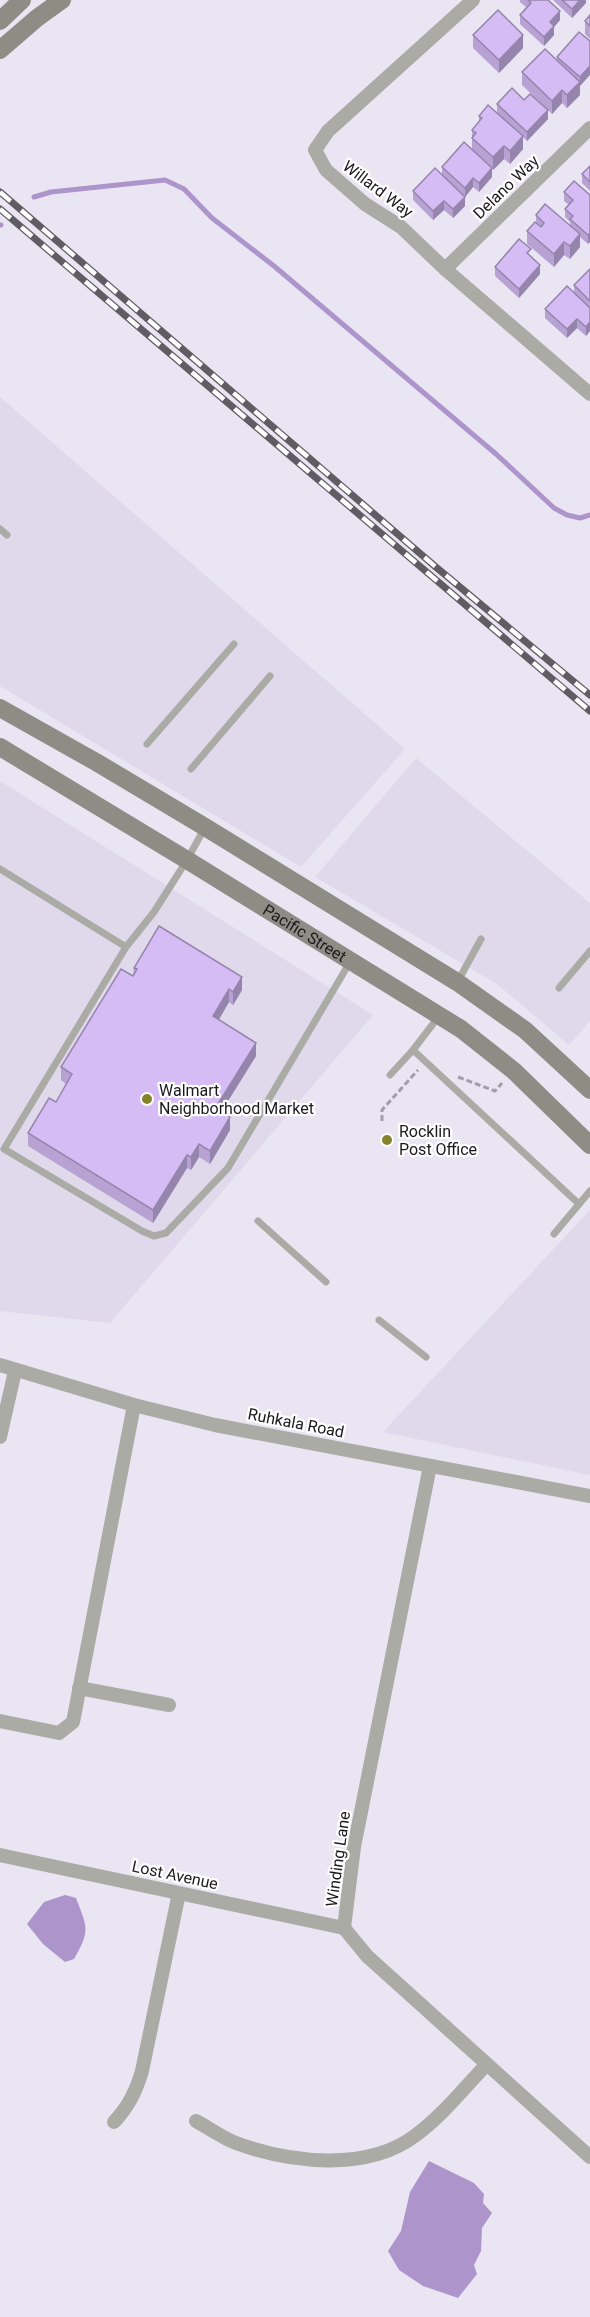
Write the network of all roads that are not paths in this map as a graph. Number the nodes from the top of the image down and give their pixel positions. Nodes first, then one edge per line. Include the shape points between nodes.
1 (22, 0) edge
2 (63, 0) edge
3 (473, 0) edge
4 (0, 21) edge
5 (0, 50) edge
6 (590, 128) edge
7 (445, 269) junction
8 (587, 386) edge
9 (0, 529) edge
10 (7, 535) dead end
11 (234, 644) dead end
12 (270, 676) dead end
13 (0, 708) edge
14 (26, 723) junction
15 (0, 724) edge
16 (147, 744) dead end
17 (0, 747) edge
18 (191, 770) dead end
19 (205, 827) junction
20 (187, 860) junction
21 (0, 869) edge
22 (481, 939) dead end
23 (126, 947) junction
24 (590, 951) edge
25 (351, 961) junction
26 (457, 982) junction
27 (559, 988) dead end
28 (439, 1016) junction
29 (413, 1050) junction
30 (390, 1075) dead end
31 (590, 1090) edge
32 (590, 1145) edge
33 (590, 1191) edge
34 (579, 1204) junction
35 (258, 1221) dead end
36 (554, 1234) dead end
37 (326, 1282) dead end
38 (379, 1320) dead end
39 (426, 1357) dead end
40 (0, 1365) edge
41 (15, 1371) junction
42 (134, 1405) junction
43 (0, 1437) edge
44 (430, 1466) junction
45 (590, 1496) edge
46 (79, 1688) junction
47 (170, 1705) dead end
48 (0, 1721) edge
49 (0, 1855) edge
50 (179, 1893) junction
51 (344, 1928) junction
52 (487, 2064) junction
53 (196, 2121) dead end
54 (114, 2122) dead end
55 (590, 2157) edge

1 - 4 main road
2 - 5 main road
3 - 7 street, Willard Way via 328,131 315,150 326,170 365,204 401,227
6 - 7 street, Delano Way
7 - 8 street, Willard Way
9 - 10 lane
11 - 16 lane
12 - 18 lane
13 - 14 main road
14 - 15 main road
14 - 19 main road
17 - 20 main road, Pacific Street
19 - 20 lane
19 - 26 main road
20 - 23 lane
20 - 25 main road, Pacific Street
21 - 23 lane
22 - 26 lane
23 - 25 lane via 4,1149 154,1236 166,1233 228,1168
24 - 27 lane
25 - 28 main road, Pacific Street
26 - 31 main road via 525,1030
28 - 29 lane
28 - 32 main road, Pacific Street via 494,1053
29 - 30 lane
29 - 34 lane
33 - 34 lane
34 - 36 lane
35 - 37 lane
38 - 39 lane
40 - 41 street, Ruhkala Road
41 - 42 street, Ruhkala Road
41 - 43 street
42 - 44 street, Ruhkala Road via 215,1425
42 - 46 street
44 - 45 street, Ruhkala Road
44 - 51 street, Winding Lane via 354,1847
46 - 47 street
46 - 48 street via 73,1722 59,1733
49 - 50 street, Lost Avenue
50 - 51 street, Lost Avenue
50 - 54 street via 142,2071 135,2092
51 - 52 street, Winding Lane via 367,1956
52 - 53 street via 415,2136 383,2153 337,2162 287,2156 235,2143
52 - 55 street, Winding Lane

